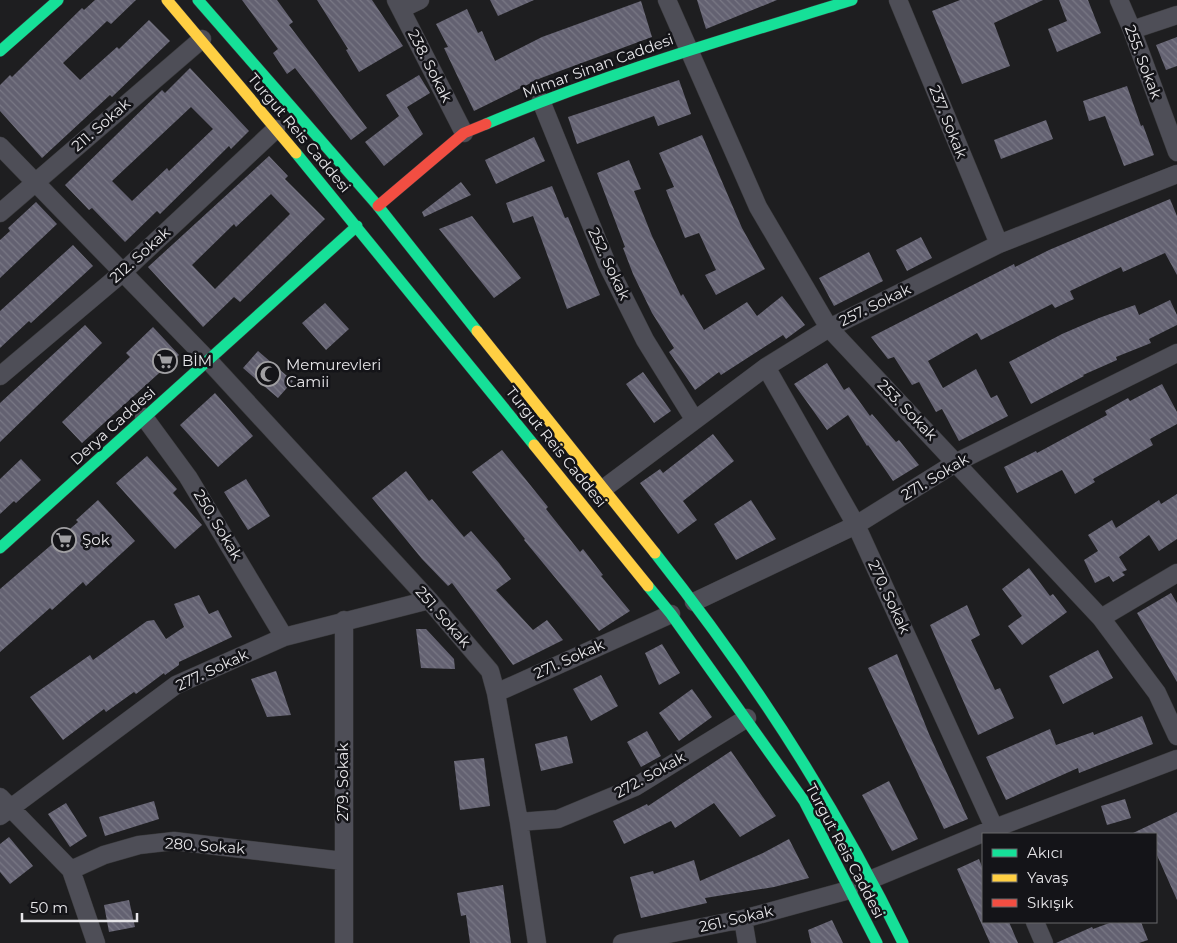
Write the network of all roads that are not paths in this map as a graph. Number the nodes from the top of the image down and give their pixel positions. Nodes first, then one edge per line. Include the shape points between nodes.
1 (58, 0) edge
2 (167, 0) edge
3 (198, 0) edge
4 (420, 0) edge
5 (666, 0) edge
6 (852, 0) edge
7 (898, 0) edge
8 (1119, 0) edge
9 (398, 4) edge
10 (1177, 15) edge
11 (1132, 30) junction
12 (202, 39) junction
13 (689, 50) junction
14 (0, 51) edge
15 (541, 101) junction
16 (276, 129) junction
17 (464, 133) junction
18 (0, 146) edge
19 (1177, 152) edge
20 (1177, 174) edge
21 (36, 181) junction
22 (378, 206) junction
23 (0, 212) edge
24 (357, 226) junction
25 (999, 244) junction
26 (122, 273) junction
27 (829, 328) junction
28 (1177, 353) edge
29 (208, 360) junction
30 (766, 367) junction
31 (0, 376) edge
32 (144, 417) junction
33 (694, 419) junction
34 (957, 462) junction
35 (602, 489) junction
36 (856, 525) junction
37 (0, 548) edge
38 (1177, 572) edge
39 (429, 600) junction
40 (694, 602) junction
41 (671, 614) junction
42 (1101, 618) junction
43 (344, 620) junction
44 (284, 637) junction
45 (496, 693) junction
46 (747, 718) junction
47 (1177, 736) edge
48 (1177, 759) edge
49 (3, 808) edge
50 (519, 822) junction
51 (996, 831) edge
52 (982, 836) edge
53 (343, 860) junction
54 (71, 870) junction
55 (872, 879) junction
56 (849, 890) junction
57 (743, 919) junction
58 (1034, 923) edge
59 (96, 943) edge
60 (344, 943) edge
61 (537, 943) edge
62 (622, 943) edge
63 (747, 943) edge
64 (878, 943) edge
65 (903, 943) edge
66 (1044, 943) edge

1 - 14 main road
2 - 12 main road, Turgut Reis Caddesi
3 - 22 main road, Turgut Reis Caddesi
4 - 9 street
5 - 13 street, 253. Sokak
6 - 13 main road, Mimar Sinan Caddesi
7 - 25 street, 237. Sokak
8 - 11 street, 255. Sokak
9 - 17 street, 238. Sokak
10 - 11 street
11 - 19 street, 255. Sokak
12 - 16 main road, Turgut Reis Caddesi
12 - 21 street, 211. Sokak
13 - 15 main road, Mimar Sinan Caddesi
13 - 27 street, 253. Sokak via 758,206
15 - 17 main road, Mimar Sinan Caddesi
15 - 33 street, 252. Sokak via 606,264 645,340
16 - 24 main road, Turgut Reis Caddesi
16 - 26 street, 212. Sokak
17 - 22 main road, Mimar Sinan Caddesi
18 - 21 street, 251. Sokak
20 - 25 street, 257. Sokak
21 - 23 street, 211. Sokak
21 - 26 street, 251. Sokak
22 - 35 main road, Turgut Reis Caddesi
24 - 29 main road, Derya Caddesi
24 - 41 main road, Turgut Reis Caddesi
25 - 27 street, 257. Sokak
26 - 29 street, 251. Sokak
26 - 31 street, 212. Sokak
27 - 30 street, 257. Sokak
27 - 34 street, 253. Sokak
28 - 34 street, 271. Sokak
29 - 32 main road, Derya Caddesi
29 - 39 street, 251. Sokak
30 - 33 street, 257. Sokak
30 - 36 street, 270. Sokak
32 - 37 main road, Derya Caddesi
32 - 44 street, 250. Sokak via 188,477
33 - 35 street, 257. Sokak
34 - 36 street, 271. Sokak
34 - 42 street, 253. Sokak
35 - 40 main road, Turgut Reis Caddesi
36 - 40 street, 271. Sokak
36 - 51 street, 270. Sokak
38 - 42 street
39 - 43 street, 277. Sokak
39 - 45 street, 251. Sokak via 490,671
40 - 55 main road, Turgut Reis Caddesi via 788,740
41 - 45 street, 271. Sokak
41 - 46 main road, Turgut Reis Caddesi
42 - 47 street, 253. Sokak via 1157,693
43 - 44 street, 277. Sokak
43 - 53 street, 279. Sokak
44 - 49 street, 277. Sokak via 176,684
45 - 50 street, 251. Sokak
46 - 50 street, 272. Sokak via 635,787 558,819
46 - 56 main road, Turgut Reis Caddesi via 804,801
48 - 51 street
49 - 54 street
50 - 61 street, 251. Sokak
52 - 55 street
53 - 54 street, 280. Sokak via 174,841 139,845 104,855
53 - 60 street, 279. Sokak
54 - 59 street
55 - 65 main road, Turgut Reis Caddesi
56 - 57 street, 261. Sokak
56 - 64 main road, Turgut Reis Caddesi
57 - 62 street, 261. Sokak
57 - 63 street
58 - 66 street

